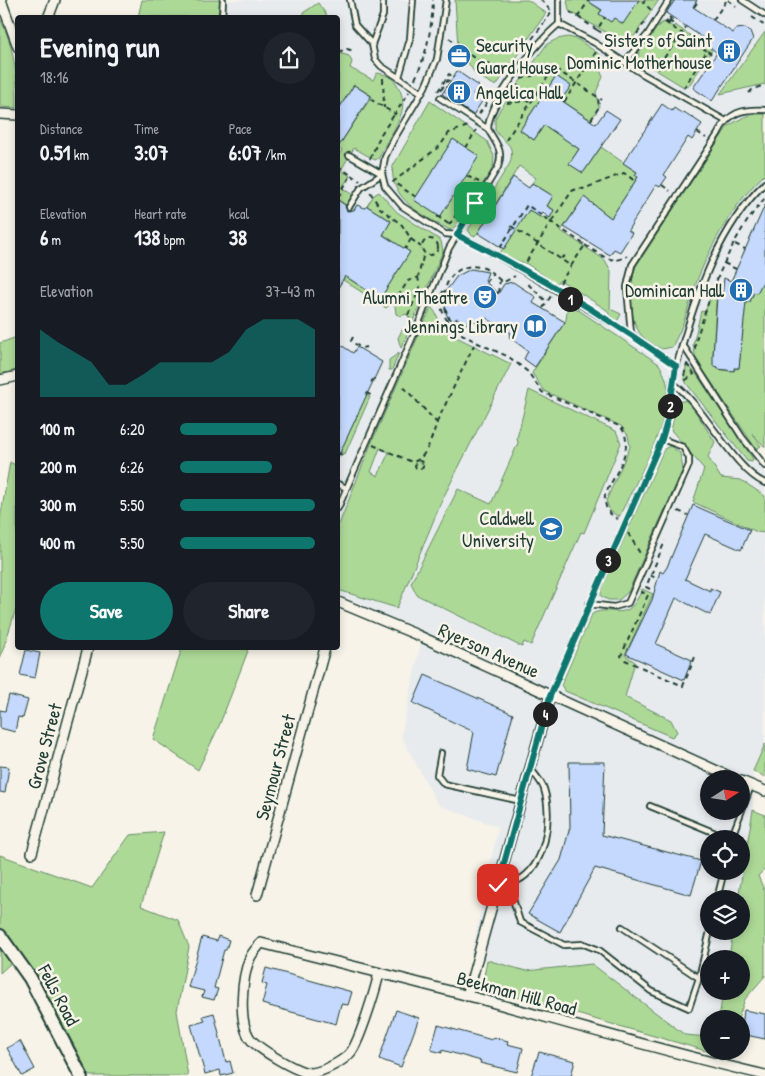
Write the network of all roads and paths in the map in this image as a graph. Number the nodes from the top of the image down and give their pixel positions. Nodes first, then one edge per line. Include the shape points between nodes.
1 (1, 0) edge
2 (55, 0) edge
3 (223, 0) edge
4 (350, 0) edge
5 (383, 0) edge
6 (413, 0) edge
7 (433, 0) edge
8 (446, 0) edge
9 (541, 0) edge
10 (559, 0) edge
11 (589, 0) edge
12 (645, 0) edge
13 (669, 0) edge
14 (699, 0) edge
15 (727, 0) edge
16 (742, 0) edge
17 (694, 7) dead end
18 (570, 12) dead end
19 (49, 15) edge
20 (222, 15) edge
21 (765, 15) edge
22 (578, 17) junction
23 (605, 18) dead end
24 (675, 19) dead end
25 (713, 20) dead end
26 (559, 24) junction
27 (686, 26) dead end
28 (597, 30) junction
29 (681, 34) junction
30 (449, 38) dead end
31 (15, 39) edge
32 (372, 44) junction
33 (527, 45) dead end
34 (706, 50) junction
35 (340, 51) edge
36 (354, 52) dead end
37 (596, 52) dead end
38 (715, 56) dead end
39 (664, 58) junction
40 (625, 62) junction
41 (385, 68) junction
42 (553, 70) junction
43 (506, 76) dead end
44 (399, 77) junction
45 (454, 77) dead end
46 (521, 79) dead end
47 (577, 82) junction
48 (517, 85) dead end
49 (412, 86) junction
50 (765, 86) edge
51 (433, 89) dead end
52 (445, 92) dead end
53 (422, 93) junction
54 (749, 93) dead end
55 (439, 94) junction
56 (679, 95) junction
57 (598, 97) junction
58 (447, 98) dead end
59 (490, 98) dead end
60 (370, 99) dead end
61 (534, 100) junction
62 (602, 100) dead end
63 (564, 102) dead end
64 (504, 103) dead end
65 (538, 103) dead end
66 (384, 108) junction
67 (765, 110) edge
68 (0, 114) edge
69 (395, 114) junction
70 (15, 115) edge
71 (476, 117) dead end
72 (591, 120) dead end
73 (724, 120) junction
74 (480, 124) junction
75 (470, 126) dead end
76 (488, 129) junction
77 (698, 132) dead end
78 (506, 140) dead end
79 (701, 145) dead end
80 (466, 148) dead end
81 (350, 155) dead end
82 (370, 158) dead end
83 (340, 167) edge
84 (382, 174) junction
85 (484, 175) dead end
86 (467, 176) dead end
87 (635, 181) dead end
88 (478, 183) junction
89 (765, 183) edge
90 (662, 185) dead end
91 (366, 187) dead end
92 (378, 190) dead end
93 (670, 191) dead end
94 (371, 193) junction
95 (340, 194) edge
96 (416, 197) dead end
97 (765, 198) edge
98 (482, 206) dead end
99 (349, 207) dead end
100 (490, 212) dead end
101 (437, 216) dead end
102 (551, 222) junction
103 (512, 227) junction
104 (457, 235) junction
105 (411, 239) junction
106 (442, 239) dead end
107 (538, 243) junction
108 (735, 244) junction
109 (438, 245) junction
110 (585, 245) junction
111 (421, 246) junction
112 (404, 249) dead end
113 (745, 249) dead end
114 (498, 251) dead end
115 (424, 254) junction
116 (565, 256) dead end
117 (628, 256) dead end
118 (561, 258) junction
119 (525, 264) dead end
120 (724, 264) junction
121 (571, 266) junction
122 (736, 268) dead end
123 (493, 272) junction
124 (519, 273) dead end
125 (418, 277) junction
126 (500, 280) junction
127 (523, 281) dead end
128 (486, 283) dead end
129 (716, 283) junction
130 (723, 283) dead end
131 (559, 284) dead end
132 (445, 287) junction
133 (498, 293) dead end
134 (550, 297) dead end
135 (547, 302) junction
136 (393, 304) dead end
137 (543, 308) dead end
138 (408, 315) dead end
139 (455, 320) dead end
140 (422, 325) dead end
141 (454, 330) junction
142 (631, 334) junction
143 (353, 338) dead end
144 (474, 346) dead end
145 (683, 346) junction
146 (367, 347) dead end
147 (695, 351) dead end
148 (676, 366) junction
149 (694, 374) joint
150 (15, 377) edge
151 (0, 380) edge
152 (377, 380) dead end
153 (398, 381) dead end
154 (371, 382) dead end
155 (674, 384) junction
156 (366, 392) dead end
157 (371, 395) dead end
158 (437, 423) junction
159 (662, 439) junction
160 (367, 442) junction
161 (340, 454) edge
162 (344, 456) dead end
163 (765, 466) edge
164 (765, 483) edge
165 (340, 485) edge
166 (346, 488) junction
167 (340, 503) edge
168 (688, 515) dead end
169 (675, 518) dead end
170 (618, 519) dead end
171 (627, 531) dead end
172 (668, 534) dead end
173 (643, 559) dead end
174 (650, 574) junction
175 (657, 579) dead end
176 (646, 594) junction
177 (640, 596) dead end
178 (340, 603) edge
179 (589, 604) junction
180 (87, 650) edge
181 (324, 650) edge
182 (695, 657) dead end
183 (550, 696) junction
184 (441, 753) dead end
185 (530, 768) junction
186 (715, 770) edge
187 (751, 786) joint
188 (765, 791) edge
189 (521, 801) junction
190 (650, 806) dead end
191 (708, 830) edge
192 (734, 830) edge
193 (32, 853) dead end
194 (508, 883) junction
195 (498, 885) junction
196 (257, 895) dead end
197 (622, 927) dead end
198 (0, 936) edge
199 (708, 940) edge
200 (379, 973) junction
201 (699, 978) junction
202 (467, 996) junction
203 (765, 1075) edge
204 (81, 1076) edge

1 - 31 street
2 - 19 street
3 - 20 lane
4 - 32 lane via 355,25
5 - 32 lane via 383,15
6 - 44 lane via 410,38
7 - 49 path via 426,50
8 - 53 lane via 437,59
9 - 33 path via 552,12
10 - 26 lane
11 - 22 path
12 - 28 path via 643,2 653,9 631,42 623,45
13 - 40 lane via 648,34
14 - 17 path
15 - 25 path
16 - 21 lane
18 - 22 path
22 - 28 path
23 - 28 path
24 - 29 path via 668,19 672,25 664,22
26 - 40 lane
26 - 76 lane via 532,52 501,96 491,113
27 - 29 path
29 - 34 path
29 - 39 path
30 - 43 path via 459,48 482,62 492,64
32 - 41 lane via 375,59
34 - 38 path
34 - 56 path
35 - 36 path via 347,49
37 - 47 path
39 - 39 path via 656,60 658,67 666,65
40 - 56 lane
41 - 44 lane
41 - 66 path
42 - 46 path
42 - 47 path
42 - 61 path
44 - 49 lane
45 - 55 path via 449,74
47 - 57 path
47 - 63 path
48 - 61 path
49 - 53 lane
49 - 69 path
50 - 54 path
51 - 55 path
52 - 55 path via 451,82 448,80
53 - 84 lane via 385,157
55 - 58 path
55 - 74 lane
56 - 73 lane
57 - 62 path
57 - 72 path via 599,107
59 - 71 path
60 - 66 path
61 - 64 path
61 - 65 path
61 - 78 path
66 - 69 path
67 - 73 lane via 738,112
68 - 70 street
69 - 82 path
73 - 142 lane via 632,265 627,288
74 - 76 lane
74 - 80 path
75 - 96 path via 449,133 440,146 394,182
76 - 104 lane via 502,156
77 - 79 path via 706,138
81 - 84 lane
83 - 95 path via 351,175
84 - 99 lane via 360,188
84 - 104 lane via 385,186 402,206 445,234
85 - 88 path
86 - 88 path
87 - 102 path via 624,173 572,191
88 - 101 path via 449,227
89 - 145 lane via 751,196 714,257
90 - 93 path
91 - 94 path
92 - 94 path
94 - 105 path via 380,208 402,224
97 - 108 path
98 - 100 path
102 - 103 path via 527,205
102 - 107 path
102 - 110 path
103 - 107 path
103 - 114 path
104 - 142 lane
104 - 160 lane
105 - 111 path
105 - 112 path
106 - 109 path
107 - 118 path
107 - 119 path
108 - 113 path
108 - 120 path
109 - 111 path via 428,239
109 - 115 path via 434,254
110 - 117 path via 605,258 622,260
110 - 121 path
111 - 115 path
115 - 125 path
116 - 118 path
118 - 121 path
120 - 122 path
120 - 129 path
121 - 131 path
123 - 126 path
123 - 128 path
123 - 132 path via 483,268 467,269 451,277
124 - 126 path via 512,280
125 - 136 path via 408,281
125 - 138 path via 420,288
126 - 133 path
127 - 135 path via 538,290
129 - 130 path
129 - 147 path
132 - 139 path via 443,305 457,328 459,325
132 - 141 path via 440,306
134 - 135 path
135 - 137 path
140 - 141 path
141 - 170 path via 509,357 528,372 542,392 621,427 627,436 627,448 604,501 610,514
142 - 148 lane
143 - 146 path via 351,341 361,348
144 - 158 path
145 - 148 lane
145 - 163 lane via 746,443
148 - 155 lane
149 - 149 path via 691,369 687,364 686,380
150 - 151 street
152 - 154 path
153 - 158 path
155 - 159 lane
155 - 164 lane via 687,393 738,460
156 - 157 path
158 - 160 path via 418,461 412,462
159 - 179 lane
159 - 179 lane via 683,447 689,465 628,603 614,607
160 - 166 lane
161 - 162 path
165 - 166 lane
166 - 167 lane
168 - 169 path via 679,510
171 - 173 path
172 - 174 path
174 - 175 path
174 - 176 path
176 - 177 path via 642,592
176 - 182 path via 621,656 683,686
178 - 183 street, Ryerson Avenue
179 - 183 lane
180 - 193 street, Grove Street
181 - 196 street, Seymour Street
183 - 185 street
183 - 186 street, Ryerson Avenue
184 - 189 lane via 437,775 444,784
185 - 189 street
185 - 194 lane via 544,788 548,817 545,842 533,868 517,882
187 - 188 street
187 - 192 lane
189 - 195 street
190 - 191 lane
194 - 195 lane
194 - 201 lane via 520,922 564,945 584,944 599,950 651,992 689,1008
195 - 202 street
197 - 201 lane
198 - 204 street, Fells Road via 30,978
199 - 201 lane
200 - 200 street, Beekman Hill Road via 261,943 250,958 241,998 248,1036 258,1046 299,1070 312,1073 344,1059 352,1050
200 - 202 street, Beekman Hill Road
202 - 203 street, Beekman Hill Road

